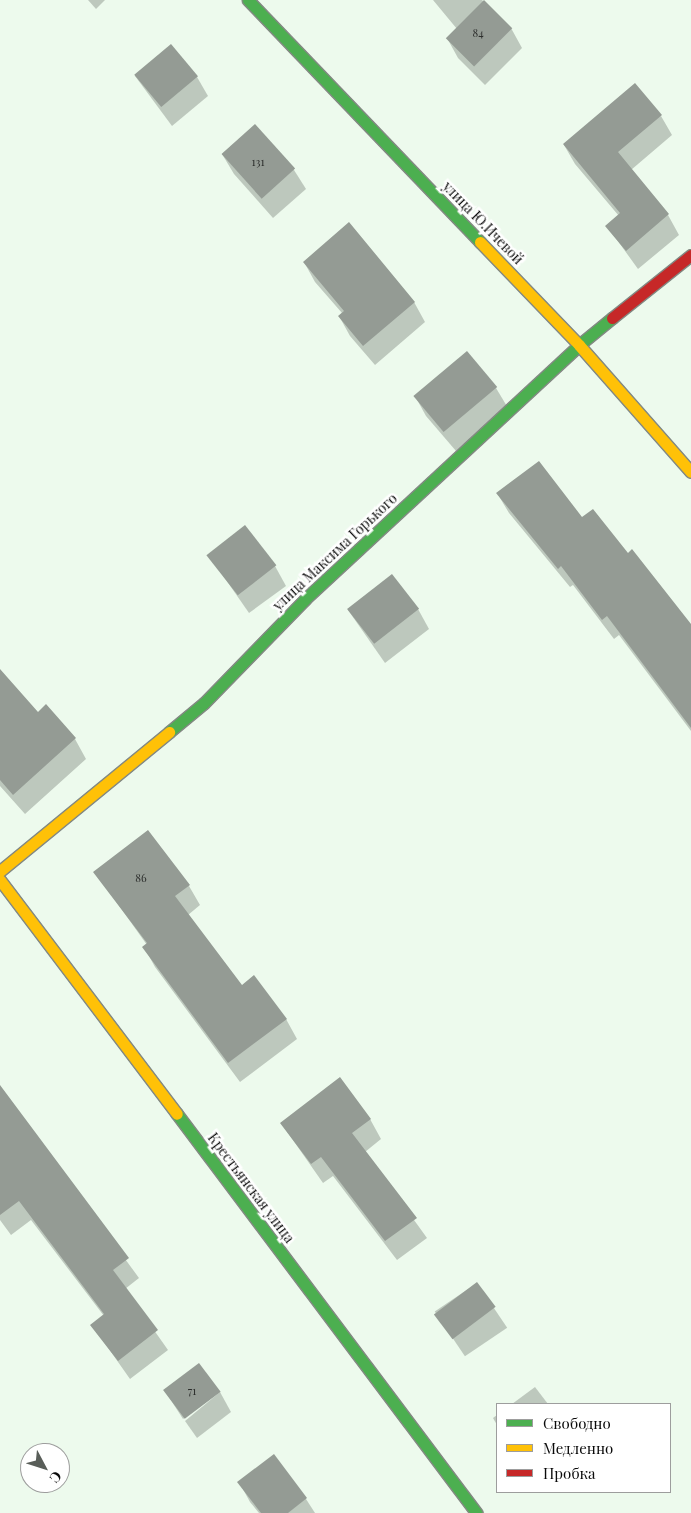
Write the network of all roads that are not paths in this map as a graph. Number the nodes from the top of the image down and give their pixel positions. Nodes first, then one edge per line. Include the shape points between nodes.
1 (248, 0) edge
2 (691, 255) edge
3 (579, 345) junction
4 (691, 472) edge
5 (0, 871) edge
6 (0, 880) edge
7 (478, 1513) edge

1 - 3 street, улица Ю.Ичевой
2 - 3 street, улица Максима Горького
3 - 4 street, улица Ю.Ичевой
3 - 5 street, улица Максима Горького via 305,599 204,703
6 - 7 street, Крестьянская улица

